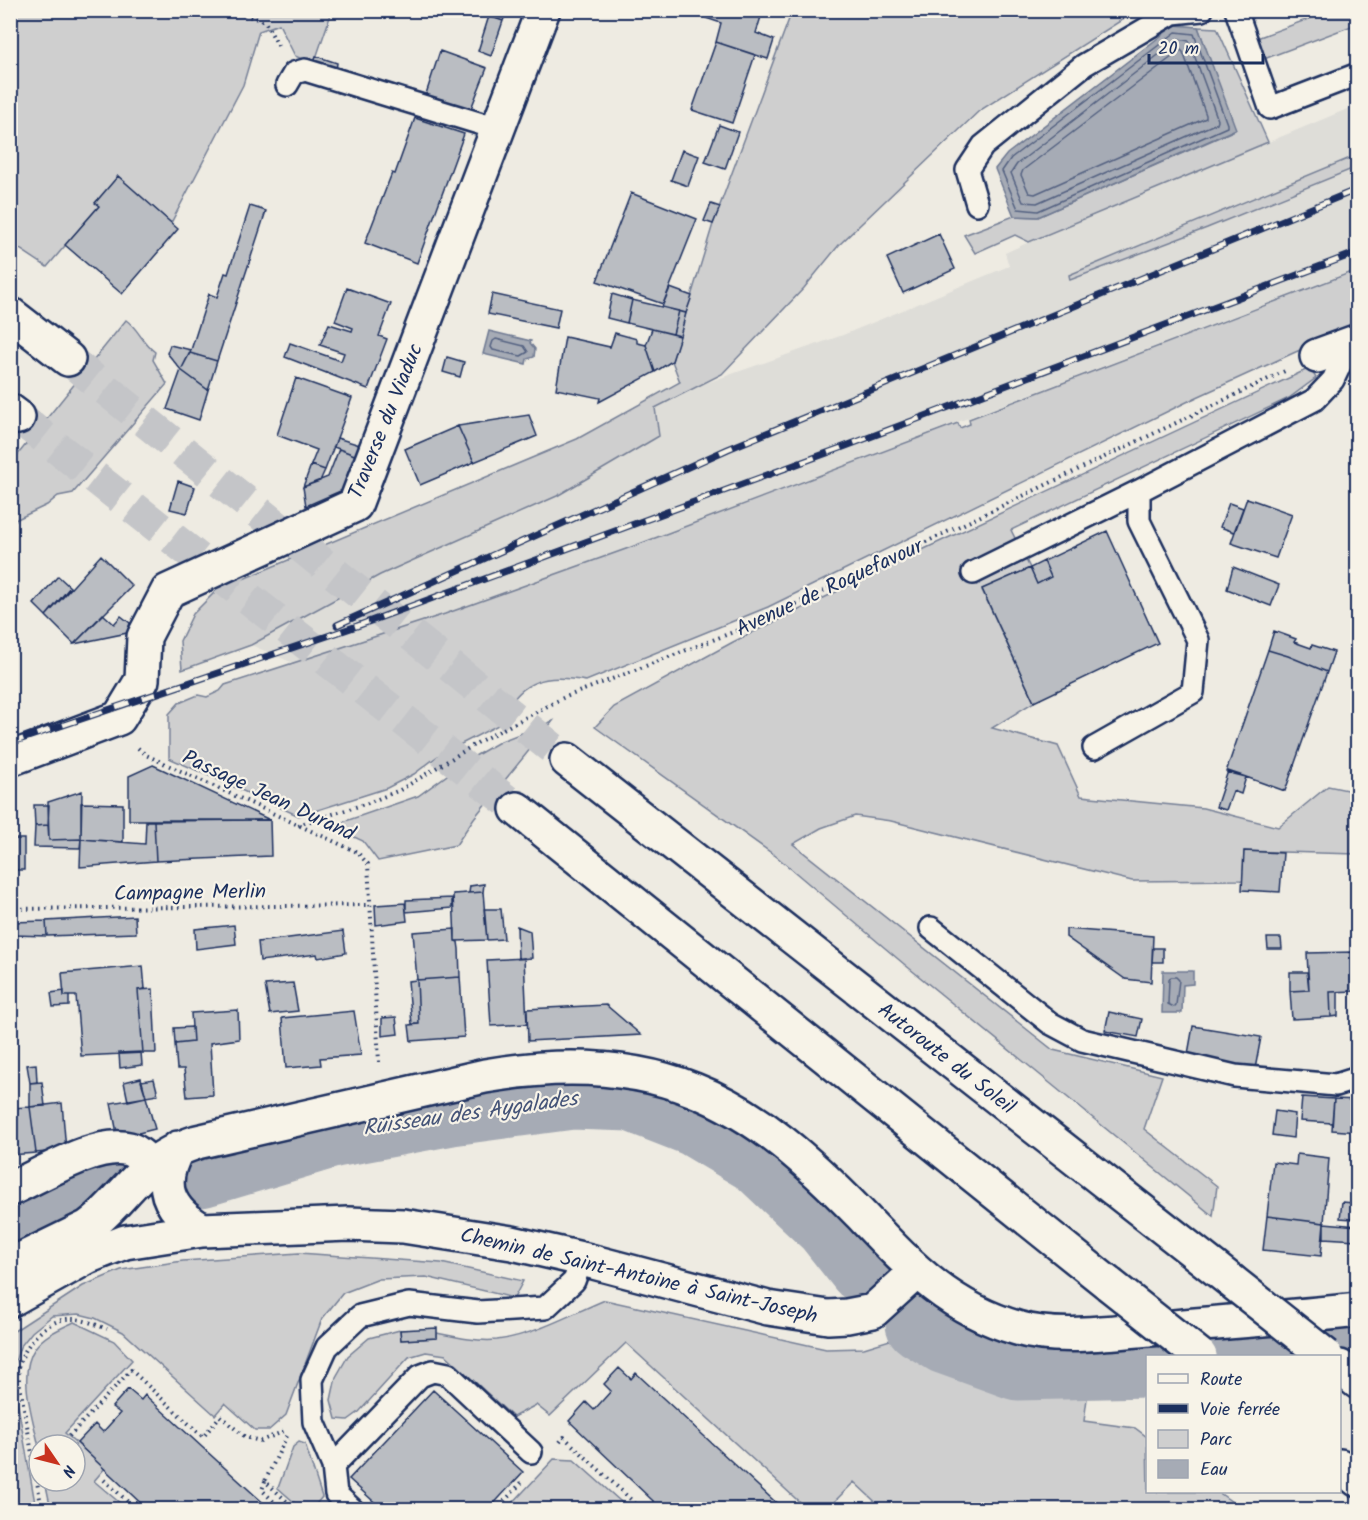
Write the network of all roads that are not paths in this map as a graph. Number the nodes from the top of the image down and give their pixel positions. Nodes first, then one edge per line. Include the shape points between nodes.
1 (543, 10) edge
2 (1202, 10) edge
3 (1236, 10) edge
4 (1358, 74) edge
5 (290, 79) road end
6 (498, 129) junction
7 (977, 204) dead end
8 (10, 314) edge
9 (1354, 342) edge
10 (1317, 356) road end
11 (68, 359) tunnel mouth
12 (1139, 491) junction
13 (973, 573) dead end
14 (1094, 748) dead end
15 (10, 759) edge
16 (567, 760) tunnel mouth
17 (517, 809) tunnel mouth
18 (931, 928) dead end
19 (1358, 1078) edge
20 (178, 1148) junction
21 (151, 1166) junction
22 (10, 1190) edge
23 (202, 1230) junction
24 (582, 1259) junction
25 (10, 1265) edge
26 (916, 1272) junction
27 (10, 1300) edge
28 (1358, 1310) edge
29 (1199, 1355) edge
30 (1325, 1355) edge
31 (1341, 1368) edge
32 (1358, 1382) edge
33 (531, 1452) dead end
34 (333, 1466) junction
35 (1341, 1467) edge
36 (1358, 1480) edge
37 (353, 1509) edge

1 - 6 main road, Traverse du Viaduc
2 - 7 lane via 1173,13 1084,65 983,146 967,170
3 - 4 lane via 1270,108
5 - 6 lane via 305,70
6 - 15 main road, Traverse du Viaduc via 355,505 168,591 144,637 142,680 119,718
8 - 11 main road
9 - 10 main road
9 - 12 lane via 1333,380 1314,400
12 - 13 lane
12 - 14 lane via 1139,521 1198,640 1193,692
16 - 30 main road, Autoroute du Soleil, bridge
17 - 29 main road, bridge
18 - 19 lane via 1050,1023 1082,1040 1235,1076 1336,1085
20 - 21 main road
20 - 23 main road via 167,1172 166,1187 181,1215
20 - 26 main road via 525,1069 597,1070 660,1079 695,1090 763,1128 825,1179
21 - 22 main road via 136,1152 103,1149
21 - 25 main road via 99,1219
23 - 24 main road, Chemin de Saint-Antoine à Saint-Joseph via 386,1225 512,1243
23 - 27 main road, Chemin de Saint-Antoine à Saint-Joseph via 106,1248
24 - 26 main road, Chemin de Saint-Antoine à Saint-Joseph via 768,1308 828,1317 873,1311
24 - 34 lane via 573,1281 545,1308 478,1312 409,1304 360,1316 327,1347 312,1380 314,1422
26 - 28 main road via 984,1316 1019,1329 1051,1333 1083,1334
31 - 32 main road
33 - 34 lane via 448,1374 433,1371 420,1376
34 - 37 lane via 336,1494
35 - 36 main road

